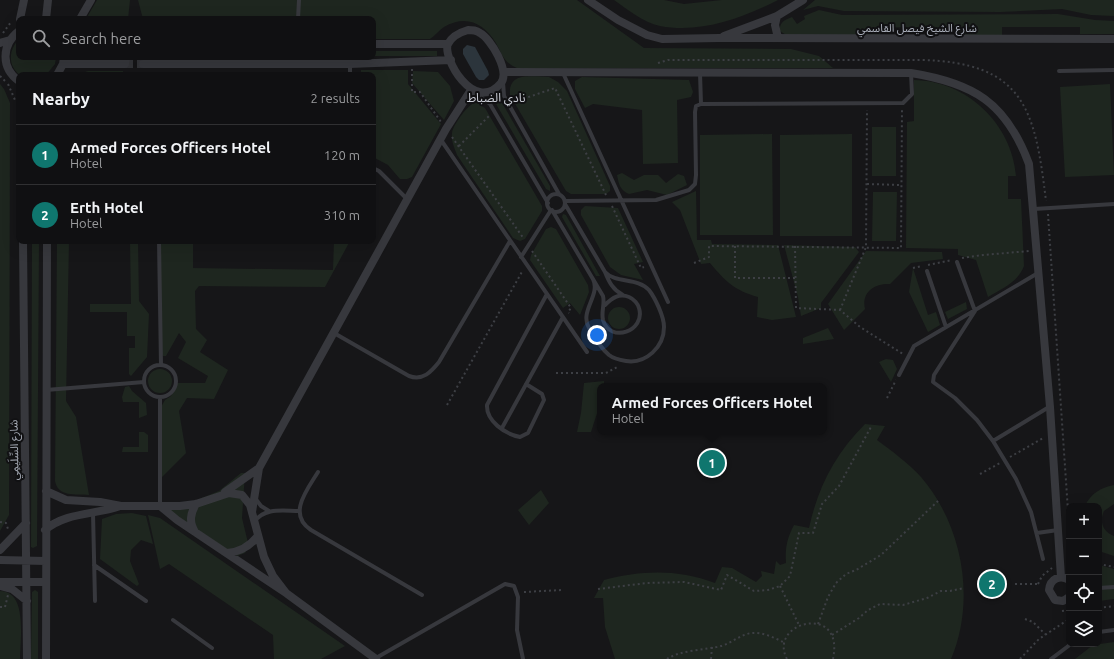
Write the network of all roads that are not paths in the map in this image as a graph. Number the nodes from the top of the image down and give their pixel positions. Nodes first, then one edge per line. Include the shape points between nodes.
1 (24, 0) edge
2 (48, 0) edge
3 (90, 0) edge
4 (299, 0) edge
5 (588, 0) edge
6 (803, 0) edge
7 (19, 16) edge
8 (46, 16) edge
9 (82, 16) edge
10 (298, 16) edge
11 (777, 16) junction
12 (16, 25) edge
13 (16, 34) edge
14 (719, 38) junction
15 (778, 38) junction
16 (11, 39) junction
17 (1114, 39) edge
18 (0, 43) edge
19 (376, 44) edge
20 (448, 44) junction
21 (451, 60) junction
22 (64, 61) edge
23 (126, 61) tunnel mouth
24 (142, 64) tunnel mouth
25 (350, 64) junction
26 (0, 68) edge
27 (1060, 70) dead end
28 (1114, 70) edge
29 (9, 71) junction
30 (58, 72) edge
31 (350, 72) edge
32 (911, 72) junction
33 (563, 73) junction
34 (700, 73) junction
35 (504, 75) junction
36 (16, 79) edge
37 (473, 91) junction
38 (701, 104) junction
39 (440, 140) junction
40 (376, 170) edge
41 (560, 194) junction
42 (407, 199) junction
43 (622, 201) junction
44 (565, 202) junction
45 (548, 203) junction
46 (1114, 204) edge
47 (1034, 209) junction
48 (552, 210) junction
49 (510, 241) junction
50 (23, 244) edge
51 (47, 244) edge
52 (159, 244) edge
53 (521, 256) junction
54 (957, 262) dead end
55 (605, 272) junction
56 (927, 272) dead end
57 (1039, 273) junction
58 (593, 279) junction
59 (547, 294) junction
60 (624, 295) junction
61 (668, 302) dead end
62 (605, 305) junction
63 (975, 312) junction
64 (563, 317) junction
65 (946, 327) junction
66 (333, 333) junction
67 (587, 352) dead end
68 (161, 365) junction
69 (899, 375) road end
70 (144, 382) junction
71 (526, 384) junction
72 (46, 390) junction
73 (160, 397) junction
74 (1050, 407) junction
75 (502, 428) junction
76 (993, 441) junction
77 (259, 468) junction
78 (318, 472) dead end
79 (46, 491) junction
80 (222, 494) junction
81 (254, 494) junction
82 (93, 502) junction
83 (196, 504) junction
84 (121, 506) junction
85 (160, 506) junction
86 (269, 511) junction
87 (299, 511) junction
88 (252, 512) junction
89 (93, 513) junction
90 (26, 523) junction
91 (254, 523) junction
92 (46, 530) junction
93 (1058, 530) junction
94 (195, 532) junction
95 (1037, 533) junction
96 (257, 537) junction
97 (0, 550) edge
98 (227, 553) junction
99 (1043, 559) dead end
100 (0, 560) edge
101 (26, 561) junction
102 (46, 561) junction
103 (94, 565) junction
104 (1061, 577) junction
105 (1066, 579) edge
106 (0, 582) edge
107 (26, 582) junction
108 (46, 582) junction
109 (0, 586) edge
110 (1114, 587) edge
111 (1102, 588) edge
112 (286, 593) junction
113 (422, 595) dead end
114 (1066, 600) edge
115 (27, 601) junction
116 (95, 601) dead end
117 (146, 601) dead end
118 (173, 620) dead end
119 (1114, 630) edge
120 (1102, 632) edge
121 (1067, 647) edge
122 (212, 648) dead end
123 (27, 659) edge
124 (46, 659) edge
125 (376, 659) edge
126 (523, 659) edge
127 (1051, 659) edge

1 - 7 street
2 - 8 street
3 - 9 street
4 - 10 lane
5 - 14 street, شارع الشيخ فيصل القاسمي via 647,35 662,39
6 - 11 street, شارع الشيخ فيصل القاسمي
11 - 14 street, شارع الشيخ فيصل القاسمي
11 - 15 street via 775,25
12 - 16 street
13 - 16 street
14 - 15 street, شارع الشيخ فيصل القاسمي
15 - 17 street, شارع الشيخ فيصل القاسمي
16 - 18 street
16 - 29 street via 5,61
19 - 20 street
20 - 21 street
20 - 35 street via 460,33 474,30 481,33 498,56
21 - 25 street
21 - 37 street via 462,79
22 - 23 street
22 - 30 street
24 - 25 street
25 - 31 lane
26 - 29 street
27 - 28 lane
29 - 36 street
32 - 34 street
32 - 38 lane via 912,94 903,103
32 - 47 street via 947,79 976,93 1008,120 1026,158
33 - 34 street
33 - 35 street
33 - 43 lane
34 - 38 lane
35 - 37 street via 496,87 483,93
35 - 41 lane via 504,96
37 - 39 street
37 - 45 lane via 490,104
38 - 43 lane via 696,106 695,112 695,184 689,190 656,200
39 - 42 street
39 - 49 lane
40 - 42 lane
41 - 44 lane
41 - 45 lane via 552,195
42 - 66 street
43 - 44 lane
43 - 61 lane
44 - 48 lane via 562,210
44 - 55 lane
45 - 48 lane
46 - 47 lane
47 - 57 street
48 - 53 lane
48 - 58 lane
49 - 53 lane
49 - 66 lane via 439,362 427,375 418,378 409,376
50 - 90 street, شارع السِّلَيمِي
51 - 72 street
52 - 68 lane
53 - 59 lane
54 - 63 lane
55 - 58 lane via 614,278 637,283 651,294 663,321 664,331 654,352 638,361 625,361 609,355 587,324 586,314 595,289
55 - 60 lane via 609,283
56 - 65 lane
57 - 63 lane
57 - 74 street
58 - 62 lane
59 - 64 lane
59 - 75 lane via 487,405 489,418
60 - 62 lane via 613,297
60 - 62 lane via 632,298 641,313 634,329 626,333 617,333 609,329 603,318
63 - 65 lane
63 - 76 lane via 933,380 934,384 955,398 977,420
64 - 67 lane
64 - 71 lane
65 - 69 lane via 914,346
66 - 77 street
68 - 70 lane via 149,370
68 - 73 lane via 173,372 176,382 170,394
70 - 72 lane
70 - 73 lane via 149,393
71 - 75 lane
71 - 75 lane via 544,398 528,433 523,437 517,437
72 - 79 street
73 - 85 lane
74 - 76 lane
74 - 93 street
76 - 95 lane via 1032,512
77 - 80 street
77 - 81 street
78 - 87 lane via 302,498
79 - 82 street via 66,500
79 - 92 street
80 - 83 street
80 - 88 street via 242,495
81 - 86 lane via 258,503
81 - 88 street
82 - 84 street
82 - 89 street
83 - 85 street
83 - 94 street via 191,515
84 - 85 street
84 - 89 street
85 - 94 street
86 - 87 lane
86 - 91 lane via 260,515
87 - 113 lane via 301,520 307,527
88 - 91 street
89 - 92 street via 66,517
89 - 103 lane
90 - 97 street
90 - 101 street, شارع السِّلَيمِي
91 - 96 street
92 - 102 street
93 - 95 lane
93 - 104 street
94 - 98 street
95 - 99 lane
96 - 98 street via 247,547
96 - 112 street via 268,567
98 - 112 street
100 - 101 street
101 - 102 street
101 - 107 street, شارع السِّلَيمِي
102 - 108 street
103 - 116 lane
103 - 117 lane
104 - 105 street
104 - 114 street via 1050,584 1050,594 1055,600
106 - 107 street
107 - 108 street
107 - 115 street, شارع السِّلَيمِي
108 - 124 street
109 - 115 street via 12,589
110 - 111 lane
112 - 125 street
115 - 123 street, شارع السِّلَيمِي
118 - 122 lane
119 - 120 lane
121 - 127 lane
125 - 126 lane via 505,584 514,586 517,593 517,630

